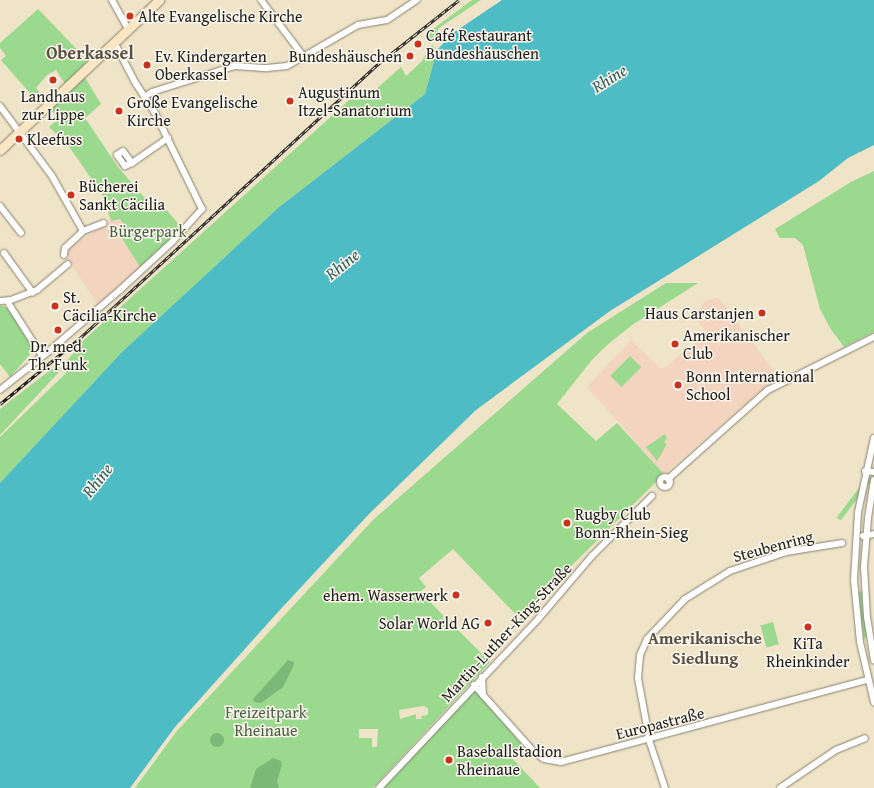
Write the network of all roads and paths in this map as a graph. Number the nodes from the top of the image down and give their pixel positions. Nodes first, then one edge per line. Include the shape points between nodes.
1 (112, 0) edge
2 (160, 0) edge
3 (261, 0) edge
4 (417, 0) edge
5 (128, 28) junction
6 (114, 42) junction
7 (304, 57) junction
8 (144, 98) junction
9 (0, 106) edge
10 (20, 132) junction
11 (168, 138) junction
12 (0, 150) edge
13 (132, 163) dead end
14 (0, 206) edge
15 (104, 223) dead end
16 (82, 231) junction
17 (21, 233) dead end
18 (4, 253) dead end
19 (64, 255) dead end
20 (68, 264) dead end
21 (33, 293) junction
22 (0, 301) edge
23 (7, 301) junction
24 (874, 337) edge
25 (42, 356) junction
26 (0, 390) edge
27 (874, 438) edge
28 (871, 458) edge
29 (866, 470) junction
30 (874, 472) edge
31 (668, 479) dead end
32 (874, 480) edge
33 (652, 496) dead end
34 (874, 534) edge
35 (856, 536) junction
36 (866, 536) junction
37 (842, 543) dead end
38 (855, 546) junction
39 (865, 546) junction
40 (860, 642) junction
41 (872, 644) edge
42 (862, 650) junction
43 (874, 660) edge
44 (482, 677) junction
45 (868, 680) junction
46 (474, 686) junction
47 (483, 695) junction
48 (874, 702) edge
49 (865, 738) dead end
50 (650, 739) junction
51 (379, 788) edge
52 (665, 788) edge
53 (780, 788) edge

1 - 5 street
2 - 5 main road
3 - 7 street
4 - 7 street via 387,20 358,25
5 - 6 main road
6 - 8 street
6 - 10 main road
7 - 8 street via 280,68 235,66 220,69 152,92
8 - 11 street
9 - 10 street
10 - 12 main road
10 - 16 street via 52,176
11 - 13 street
11 - 25 street via 202,209 172,242
14 - 17 street
15 - 16 street
16 - 19 street via 65,248
18 - 21 street
20 - 21 street
21 - 23 street
22 - 23 street
23 - 25 street
24 - 31 street via 768,390
25 - 26 street
27 - 28 street
28 - 29 street
29 - 30 street
29 - 35 street
32 - 36 street
33 - 44 street, Martin-Luther-King-Straße via 592,556 540,613 539,618
34 - 36 street
35 - 36 street
35 - 38 street
36 - 39 street
37 - 50 street, Steubenring via 786,552 730,571 685,599 664,618 643,646 638,666
38 - 39 street
38 - 40 street via 855,600
39 - 41 street via 866,602
40 - 41 street
40 - 42 street
41 - 42 street
41 - 43 street
42 - 45 street
44 - 46 street, Martin-Luther-King-Straße
44 - 47 street
45 - 48 street
45 - 50 street, Europastraße
46 - 47 street, Europastraße
46 - 51 street, Martin-Luther-King-Straße
47 - 50 street, Europastraße via 534,752 555,762 568,761
49 - 53 street via 836,750
50 - 52 street, Steubenring

